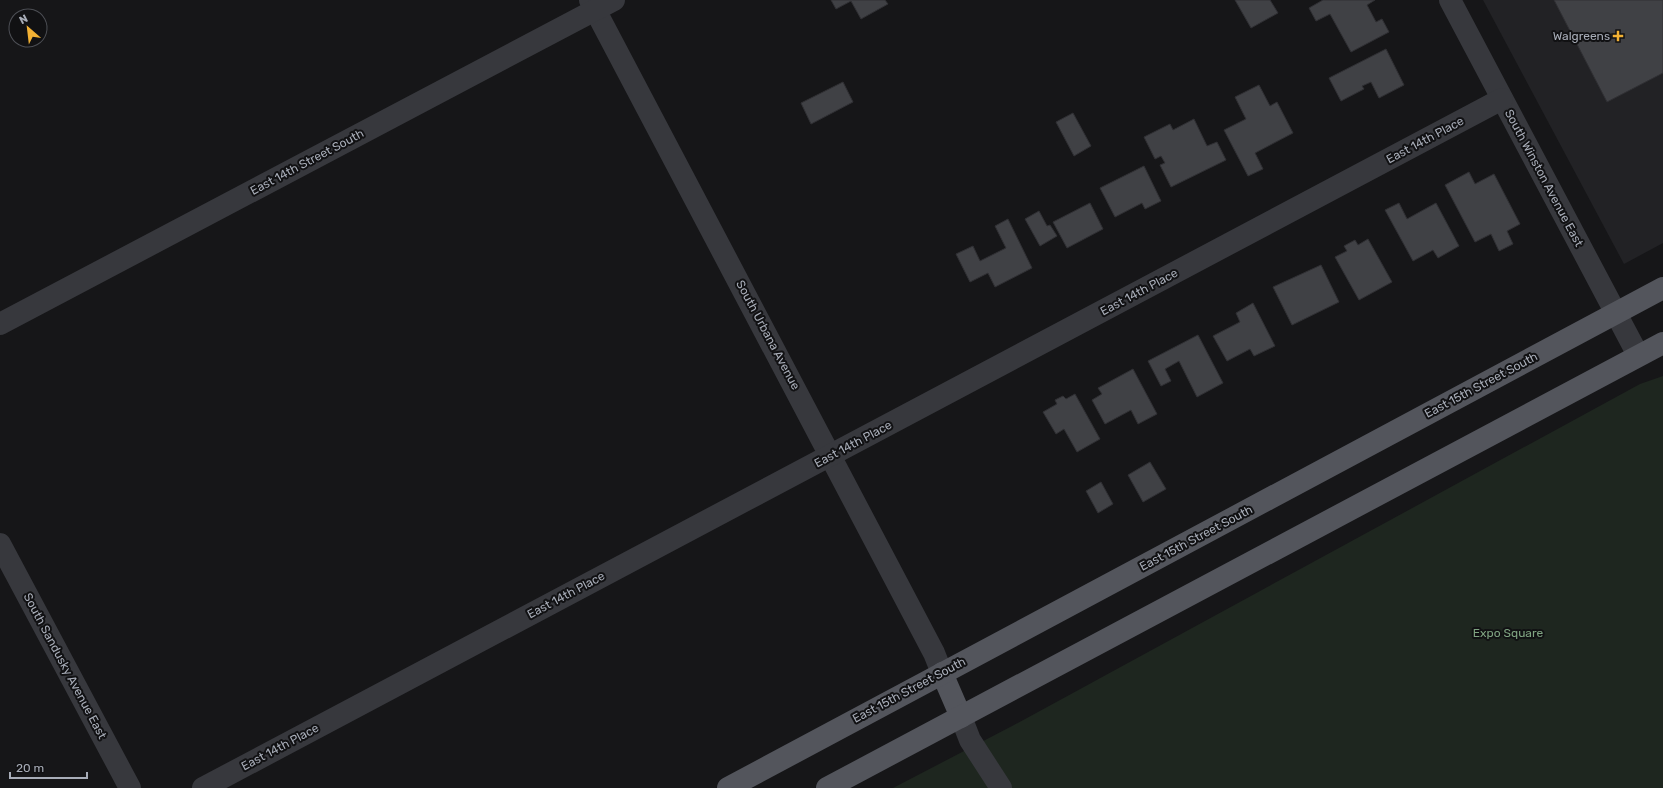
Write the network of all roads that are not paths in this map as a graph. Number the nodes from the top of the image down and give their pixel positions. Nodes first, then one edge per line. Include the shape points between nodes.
1 (1450, 0) edge
2 (600, 3) edge
3 (1502, 99) junction
4 (1663, 288) edge
5 (1615, 313) junction
6 (0, 324) edge
7 (1663, 343) edge
8 (1638, 355) junction
9 (831, 455) junction
10 (0, 544) edge
11 (942, 673) junction
12 (961, 717) junction
13 (130, 788) edge
14 (203, 788) edge
15 (728, 788) edge
16 (827, 788) edge
17 (1001, 788) edge

1 - 3 street, South Winston Avenue East
2 - 6 street, East 14th Street South
2 - 9 street, South Urbana Avenue
3 - 5 street, South Winston Avenue East
3 - 9 street, East 14th Place
4 - 5 main road, East 15th Street South
5 - 8 street, South Winston Avenue East
5 - 11 main road, East 15th Street South
7 - 8 main road
8 - 12 main road
9 - 11 street, South Urbana Avenue
9 - 14 street, East 14th Place
10 - 13 street, South Sandusky Avenue East
11 - 12 main road
11 - 15 main road, East 15th Street South
12 - 16 main road
12 - 17 street via 970,740

